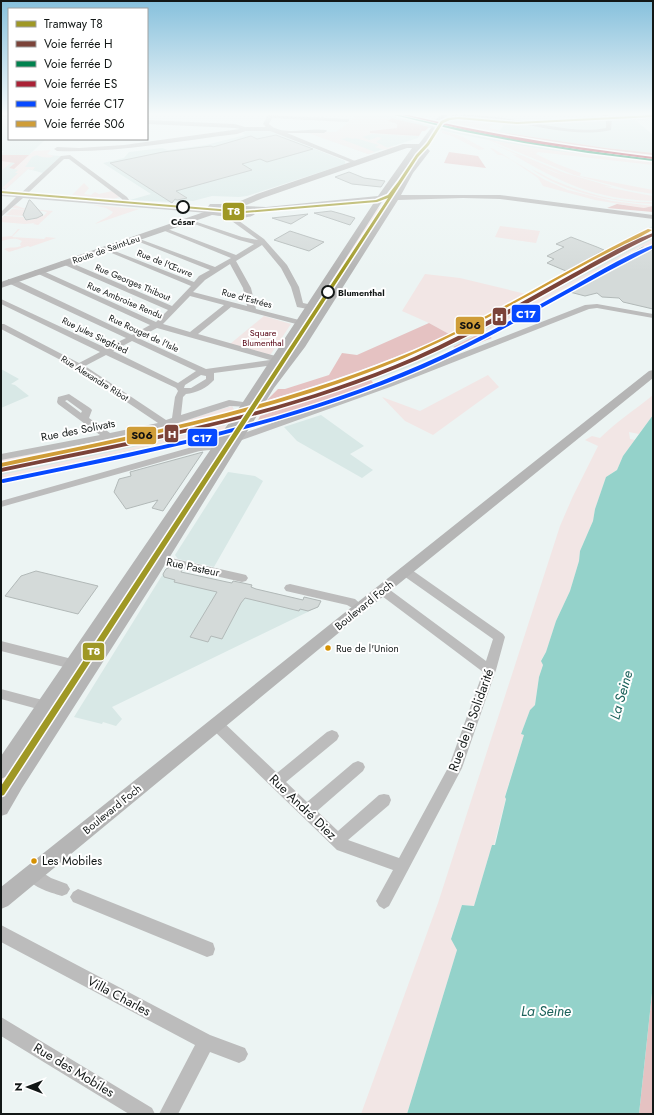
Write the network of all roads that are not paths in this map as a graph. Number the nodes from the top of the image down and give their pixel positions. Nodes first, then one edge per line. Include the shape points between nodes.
1 (52, 167) edge
2 (84, 167) edge
3 (345, 167) edge
4 (404, 167) edge
5 (414, 167) edge
6 (1, 194) edge
7 (20, 196) junction
8 (260, 196) junction
9 (397, 200) junction
10 (379, 201) junction
11 (125, 203) junction
12 (227, 206) junction
13 (237, 211) junction
14 (209, 212) junction
15 (1, 215) edge
16 (653, 215) edge
17 (189, 221) junction
18 (163, 230) junction
19 (253, 234) junction
20 (135, 239) junction
21 (241, 239) junction
22 (260, 241) junction
23 (105, 249) junction
24 (234, 258) junction
25 (64, 263) junction
26 (215, 270) junction
27 (38, 272) junction
28 (11, 281) junction
29 (1, 285) edge
30 (195, 285) junction
31 (188, 293) junction
32 (1, 301) edge
33 (230, 304) junction
34 (310, 308) junction
35 (172, 310) junction
36 (252, 310) junction
37 (324, 310) junction
38 (653, 316) edge
39 (300, 323) junction
40 (156, 325) junction
41 (1, 326) edge
42 (192, 335) junction
43 (131, 338) junction
44 (106, 351) junction
45 (275, 361) junction
46 (79, 366) junction
47 (205, 372) junction
48 (653, 373) edge
49 (182, 389) junction
50 (247, 405) junction
51 (84, 418) dead end
52 (176, 420) junction
53 (166, 424) junction
54 (244, 426) junction
55 (263, 429) junction
56 (108, 436) junction
57 (236, 439) junction
58 (218, 447) junction
59 (1, 457) edge
60 (1, 504) edge
61 (152, 558) junction
62 (405, 571) junction
63 (242, 578) dead end
64 (290, 588) dead end
65 (382, 590) junction
66 (359, 608) junction
67 (1, 646) edge
68 (72, 664) junction
69 (490, 670) junction
70 (1, 694) edge
71 (45, 706) junction
72 (216, 724) junction
73 (332, 736) dead end
74 (4, 763) edge
75 (358, 767) dead end
76 (276, 781) junction
77 (384, 800) dead end
78 (1, 808) edge
79 (307, 811) junction
80 (338, 840) junction
81 (403, 866) junction
82 (32, 873) junction
83 (62, 890) dead end
84 (78, 897) dead end
85 (1, 899) edge
86 (384, 901) dead end
87 (1, 933) edge
88 (207, 949) dead end
89 (1, 1026) edge
90 (206, 1042) junction
91 (239, 1054) dead end
92 (146, 1114) edge
93 (168, 1114) edge

1 - 7 street
2 - 11 street via 124,196
3 - 8 main road
4 - 10 main road
5 - 9 main road
6 - 7 street
7 - 11 street
7 - 15 street
8 - 12 main road
8 - 13 main road via 241,204
9 - 10 main road
9 - 16 main road via 488,196
9 - 37 main road
10 - 13 main road
10 - 34 main road
11 - 14 street
12 - 13 main road
12 - 14 main road, Route de Saint-Leu via 213,206
13 - 14 main road
13 - 19 street via 231,218
14 - 17 main road, Route de Saint-Leu
17 - 18 main road, Route de Saint-Leu
17 - 21 street
18 - 20 main road, Route de Saint-Leu
18 - 24 street
19 - 21 street via 250,238
19 - 22 street
20 - 23 main road, Route de Saint-Leu
20 - 26 street
21 - 22 street
22 - 24 street
22 - 34 street via 284,267 300,305
23 - 25 main road, Route de Saint-Leu
23 - 30 street, Rue de l'Œuvre
24 - 26 street
24 - 36 street via 248,288
25 - 27 main road, Route de Saint-Leu
25 - 35 street, Rue Georges Thibout
26 - 30 street
27 - 28 main road, Route de Saint-Leu
27 - 40 street, Rue Ambroise Rendu
28 - 29 main road, Route de Saint-Leu
28 - 43 street, Rue Rouget de l'Isle
30 - 31 street
31 - 33 street, Rue d'Estrées
31 - 35 street
32 - 44 street, Rue Jules Siegfried
33 - 36 street, Rue d'Estrées
33 - 42 street
34 - 37 street
34 - 39 main road
35 - 40 street
36 - 39 street, Rue d'Estrées
37 - 54 main road
38 - 55 street via 597,306 588,307 390,384
39 - 45 main road
40 - 42 street, Rue Ambroise Rendu
40 - 43 street
41 - 46 street, Rue Alexandre Ribot
42 - 45 street, Rue Ambroise Rendu
43 - 44 street
43 - 47 street, Rue Rouget de l'Isle
44 - 46 street
44 - 49 street, Rue Jules Siegfried
45 - 47 street
45 - 50 main road
46 - 53 street, Rue Alexandre Ribot
47 - 49 street via 198,373 182,383
47 - 49 street via 211,375 210,380 196,390
48 - 62 main road, Boulevard Foch
49 - 52 street
50 - 52 street, Rue des Solivats via 229,403
50 - 58 main road
51 - 56 street
52 - 53 street, Rue des Solivats
53 - 56 street, Rue des Solivats
54 - 55 street
54 - 57 main road
55 - 57 street
56 - 59 street, Rue des Solivats
57 - 61 main road
58 - 60 street via 193,449
58 - 61 main road
61 - 63 street, Rue Pasteur
61 - 68 main road
61 - 78 main road
62 - 65 main road, Boulevard Foch
62 - 69 street, Rue de la Solidarité via 499,638
64 - 66 street via 351,602
65 - 66 main road, Boulevard Foch
65 - 69 street
66 - 72 main road, Boulevard Foch
67 - 68 street
68 - 71 main road
69 - 81 street, Rue de la Solidarité via 455,768
70 - 71 street
71 - 74 main road
72 - 76 street, Rue André Diez
72 - 82 main road, Boulevard Foch
73 - 76 street
75 - 79 street
76 - 79 street, Rue André Diez
77 - 80 street
79 - 80 street, Rue André Diez
80 - 81 street, Rue André Diez via 342,845
81 - 86 street, Rue de la Solidarité
82 - 83 street via 47,884
82 - 85 main road, Boulevard Foch
84 - 88 street
87 - 90 street, Villa Charles
89 - 92 street, Rue des Mobiles
90 - 91 street, Villa Charles
90 - 93 street

